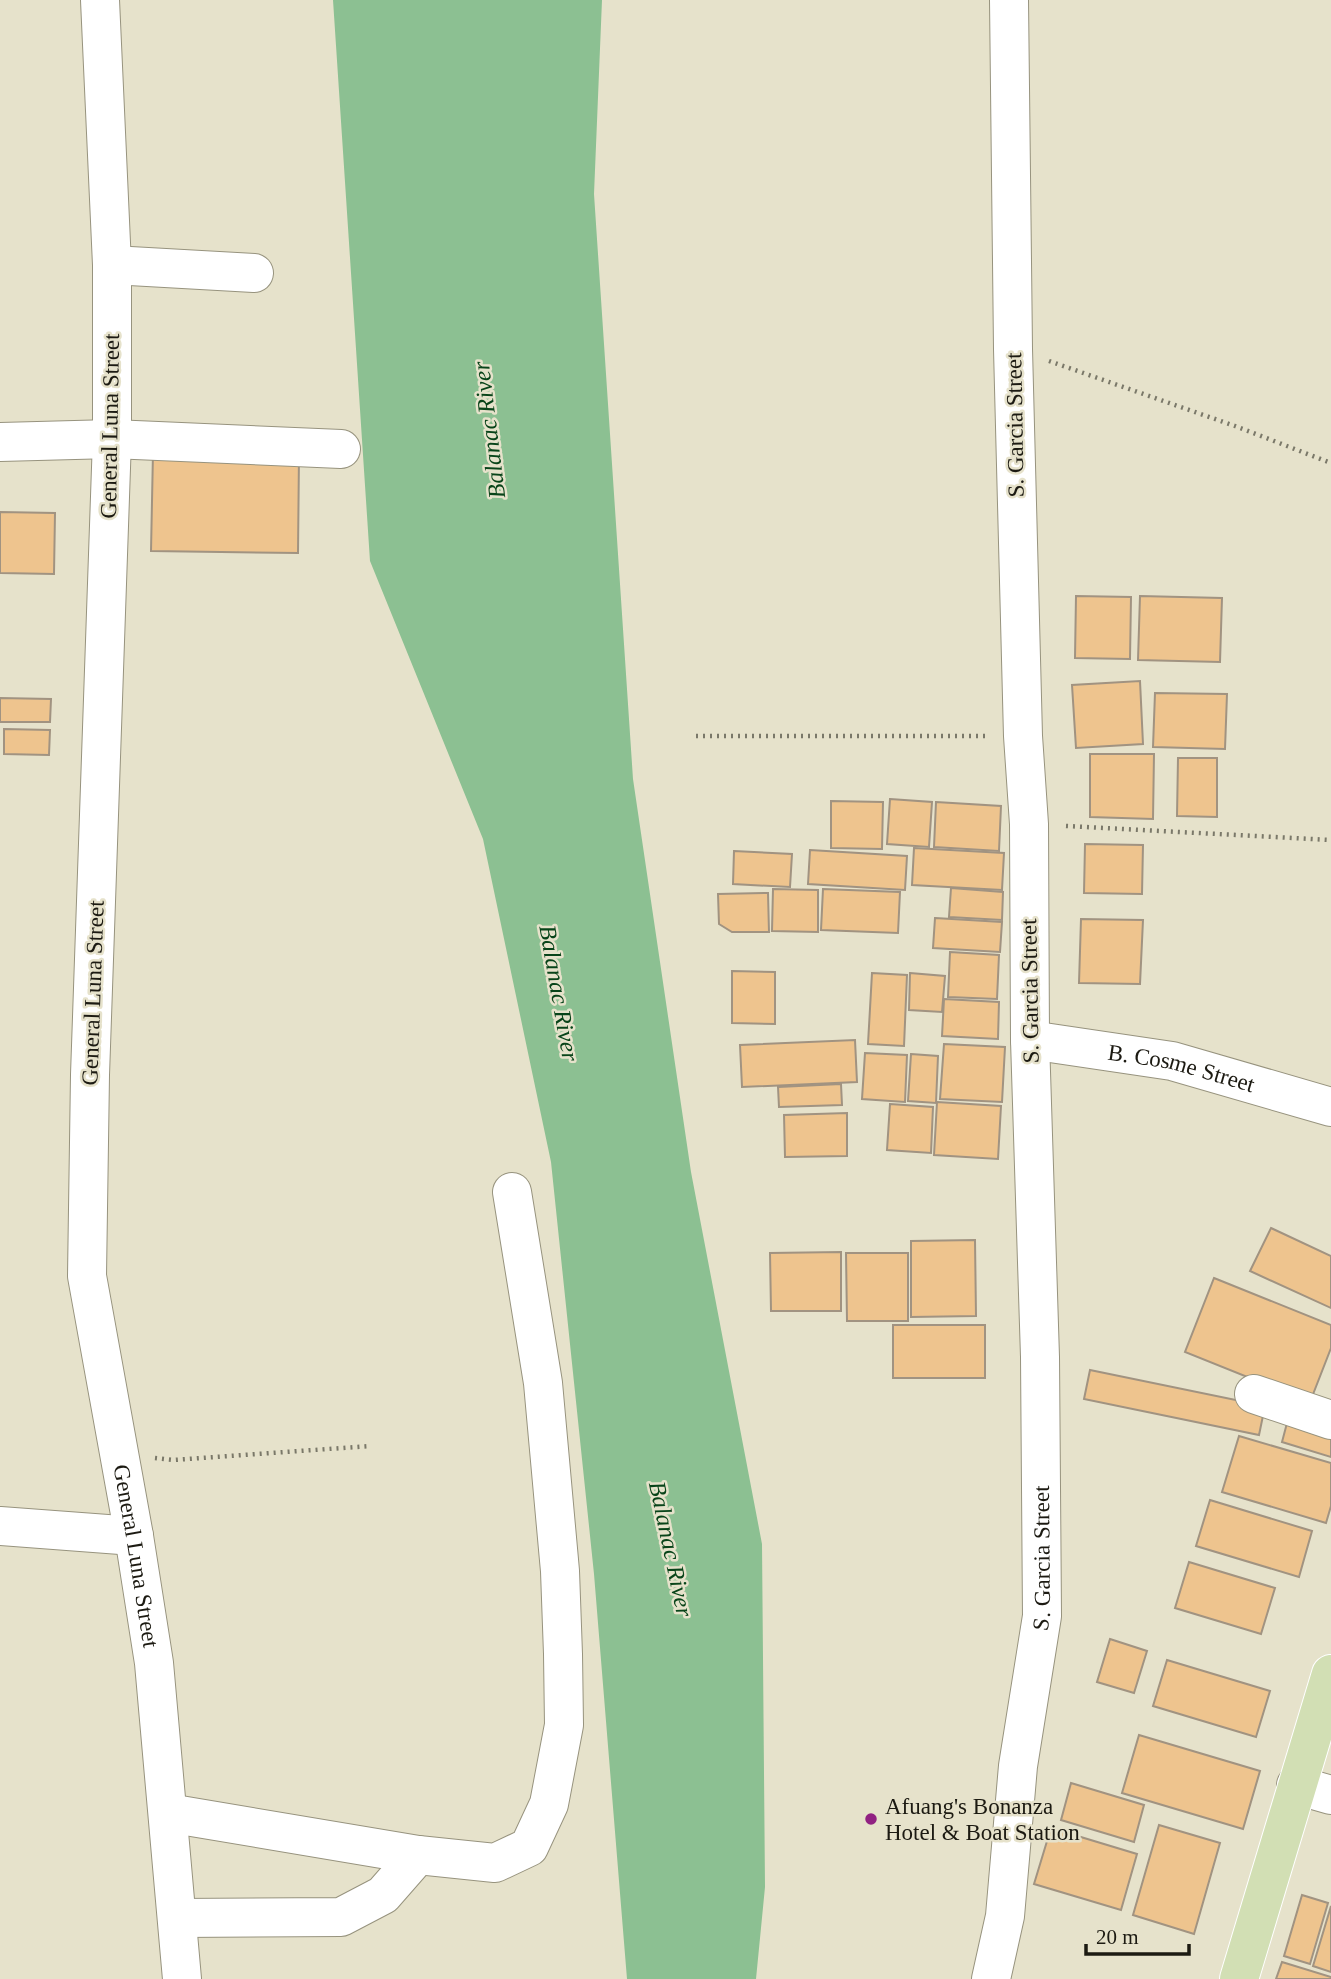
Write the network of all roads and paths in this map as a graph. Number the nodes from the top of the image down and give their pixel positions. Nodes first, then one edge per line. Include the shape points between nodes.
1 (100, 0) edge
2 (1009, 0) edge
3 (112, 265) junction
4 (254, 273) dead end
5 (1013, 349) junction
6 (112, 439) junction
7 (0, 442) edge
8 (341, 449) dead end
9 (1331, 463) edge
10 (696, 736) dead end
11 (1023, 736) junction
12 (1029, 824) junction
13 (1331, 840) edge
14 (1030, 1040) junction
15 (1331, 1107) edge
16 (512, 1192) dead end
17 (1254, 1394) dead end
18 (1331, 1420) edge
19 (370, 1446) dead end
20 (119, 1453) junction
21 (0, 1525) edge
22 (134, 1536) junction
23 (1331, 1674) edge
24 (1314, 1790) edge
25 (168, 1814) junction
26 (418, 1855) junction
27 (177, 1918) junction
28 (182, 1979) edge
29 (991, 1979) edge
30 (1240, 1979) edge

1 - 3 street, General Luna Street
2 - 5 street, S. Garcia Street
3 - 4 street
3 - 6 street, General Luna Street
5 - 9 path
5 - 11 street, S. Garcia Street
6 - 7 street
6 - 8 street
6 - 20 street, General Luna Street via 87,1276
10 - 11 path
11 - 12 street, S. Garcia Street
12 - 13 path
12 - 14 street, S. Garcia Street
14 - 15 street, B. Cosme Street via 1172,1061
14 - 29 street, S. Garcia Street via 1042,1616 1018,1766 1004,1916
16 - 26 street via 543,1383 560,1571 564,1725 549,1804 529,1847 495,1863
17 - 18 street
19 - 20 path via 173,1460
20 - 22 street, General Luna Street
21 - 22 street
22 - 25 street, General Luna Street via 154,1663
23 - 24 main road
24 - 30 main road
25 - 26 street
25 - 27 street, General Luna Street
26 - 27 street via 383,1895 341,1917
27 - 28 street, General Luna Street

